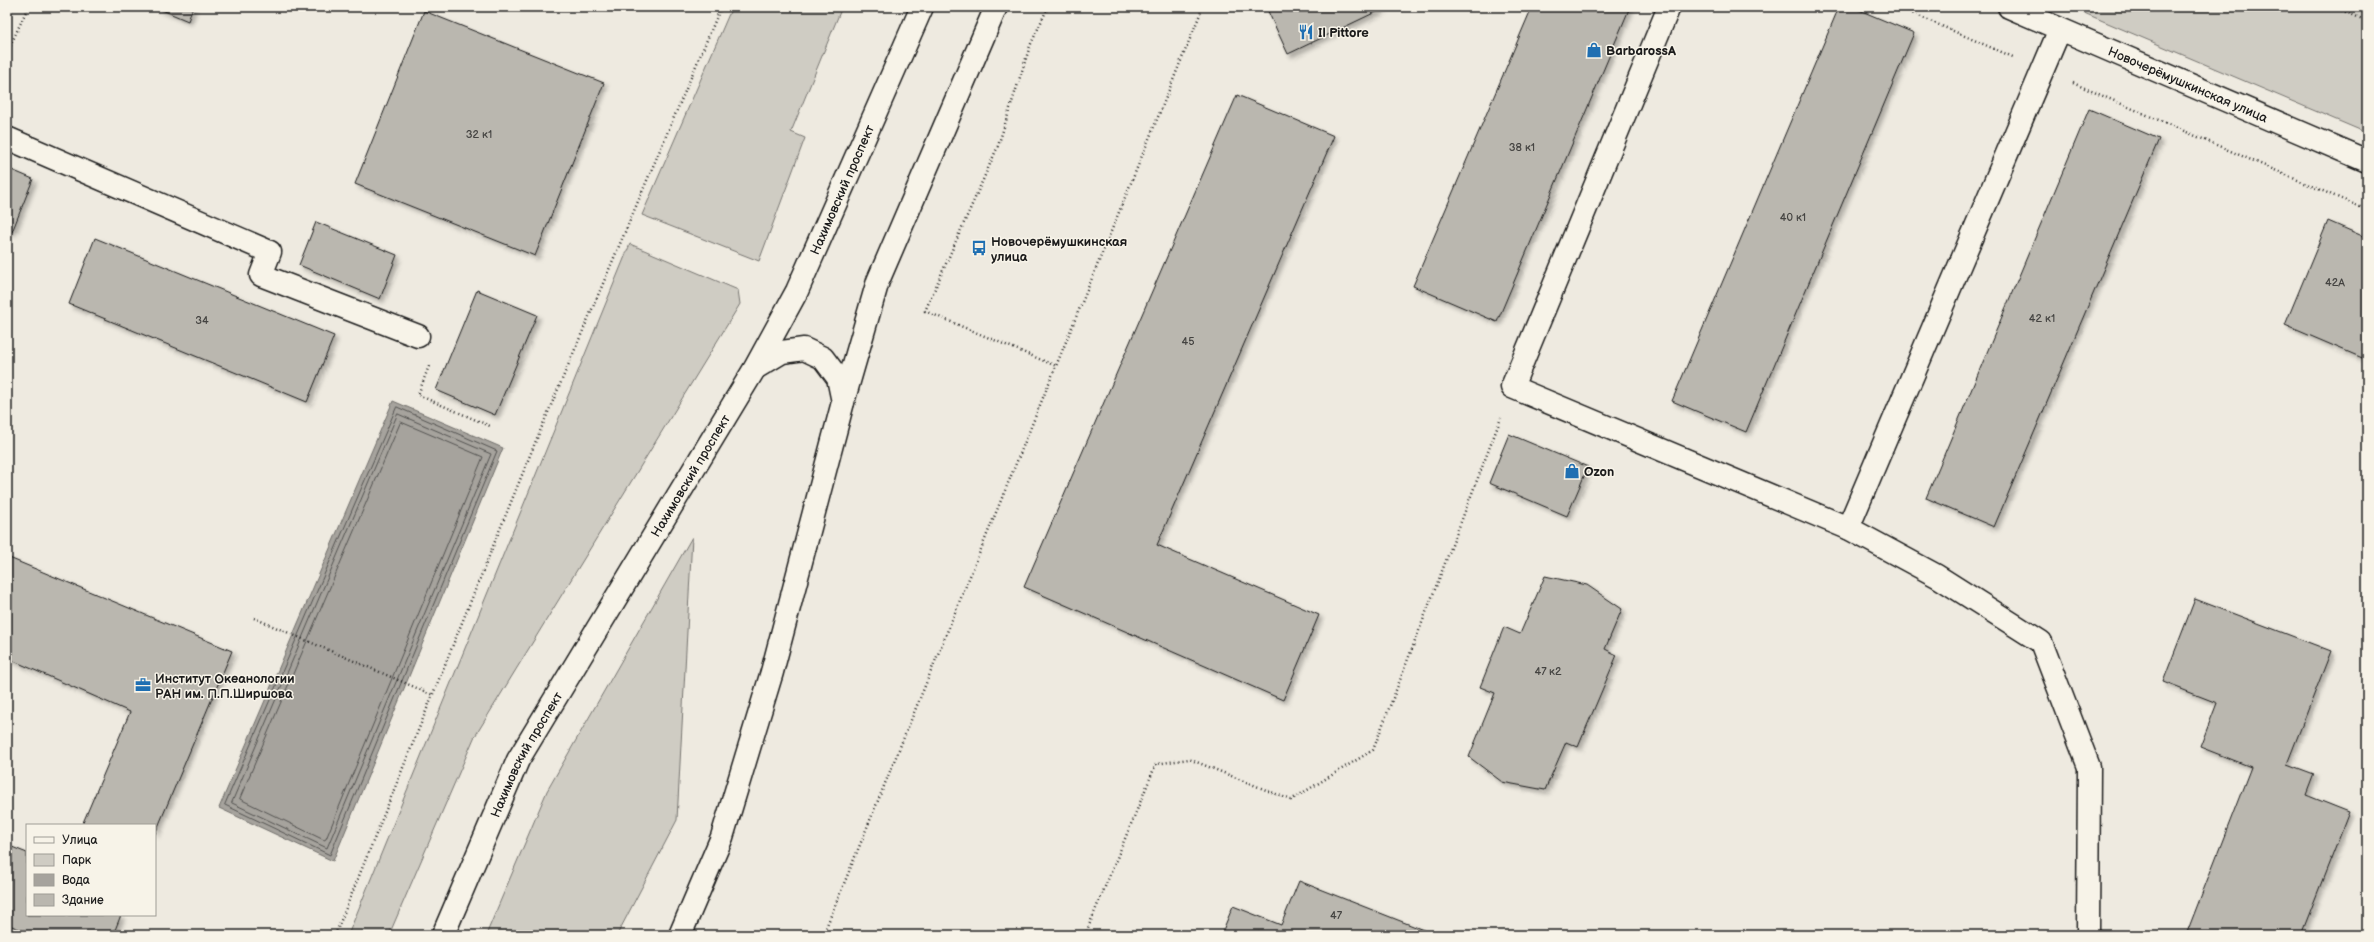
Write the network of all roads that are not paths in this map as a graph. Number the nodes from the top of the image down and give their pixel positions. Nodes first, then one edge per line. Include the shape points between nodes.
1 (922, 7) edge
2 (996, 7) edge
3 (1669, 7) edge
4 (2009, 7) edge
5 (2060, 29) junction
6 (7, 138) edge
7 (2367, 161) edge
8 (418, 336) road end
9 (755, 368) junction
10 (843, 402) junction
11 (1848, 528) junction
12 (443, 935) edge
13 (680, 935) edge
14 (2088, 935) edge

1 - 9 main road, Нахимовский проспект via 797,291
2 - 10 main road via 878,281
3 - 11 main road via 1512,388
4 - 5 main road, Новочерёмушкинская улица
5 - 7 main road, Новочерёмушкинская улица
5 - 11 main road
6 - 8 main road via 270,252 261,275
9 - 10 main road via 782,352 804,349 823,358 838,378
9 - 12 main road, Нахимовский проспект via 518,760
10 - 13 main road via 772,672 722,837
11 - 14 main road via 1937,576 2041,642 2090,766

